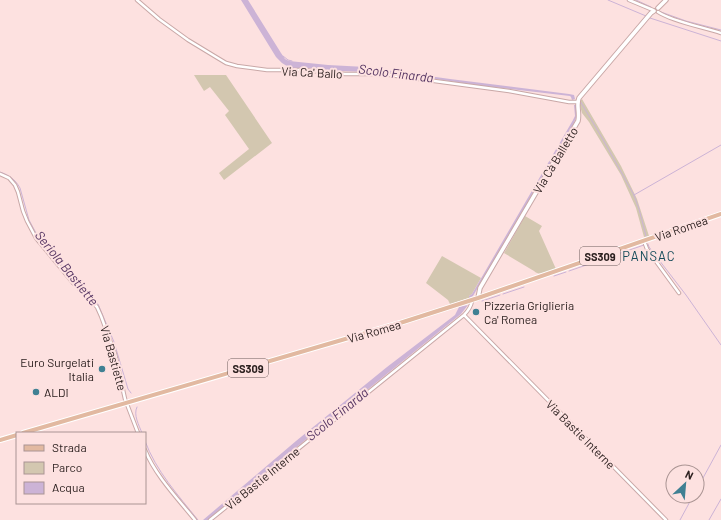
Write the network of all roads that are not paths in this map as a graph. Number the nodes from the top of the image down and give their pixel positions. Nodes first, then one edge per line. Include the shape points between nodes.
1 (137, 0) edge
2 (629, 0) edge
3 (666, 0) edge
4 (656, 10) junction
5 (721, 33) edge
6 (578, 102) junction
7 (0, 174) edge
8 (721, 214) edge
9 (644, 241) junction
10 (679, 293) dead end
11 (478, 298) junction
12 (472, 300) junction
13 (464, 315) junction
14 (127, 403) junction
15 (26, 432) edge
16 (138, 432) edge
17 (16, 435) edge
18 (0, 440) edge
19 (146, 452) edge
20 (195, 520) edge
21 (210, 520) edge
22 (666, 520) edge

1 - 6 street, Via Ca' Ballo via 188,40 226,63 237,66 267,70 383,74
2 - 4 street
3 - 4 street
4 - 5 street via 681,22
4 - 6 street via 615,55
6 - 11 street, Via Cà Balletto via 578,121 480,288
7 - 14 street, Via Bastiette via 9,178 15,185 23,211 36,238 97,307 115,354
8 - 9 main road, Via Romea / SS309
9 - 10 street
9 - 11 main road, Via Romea / SS309
11 - 12 main road, Via Romea / SS309
12 - 13 street, Via Bastie Interne
12 - 14 main road, Via Romea / SS309 via 386,328
13 - 21 street, Via Bastie Interne
13 - 22 street, Via Bastie Interne
14 - 15 main road, Via Romea / SS309
14 - 16 street, Via Bastiette
17 - 18 main road
19 - 20 street via 151,464

